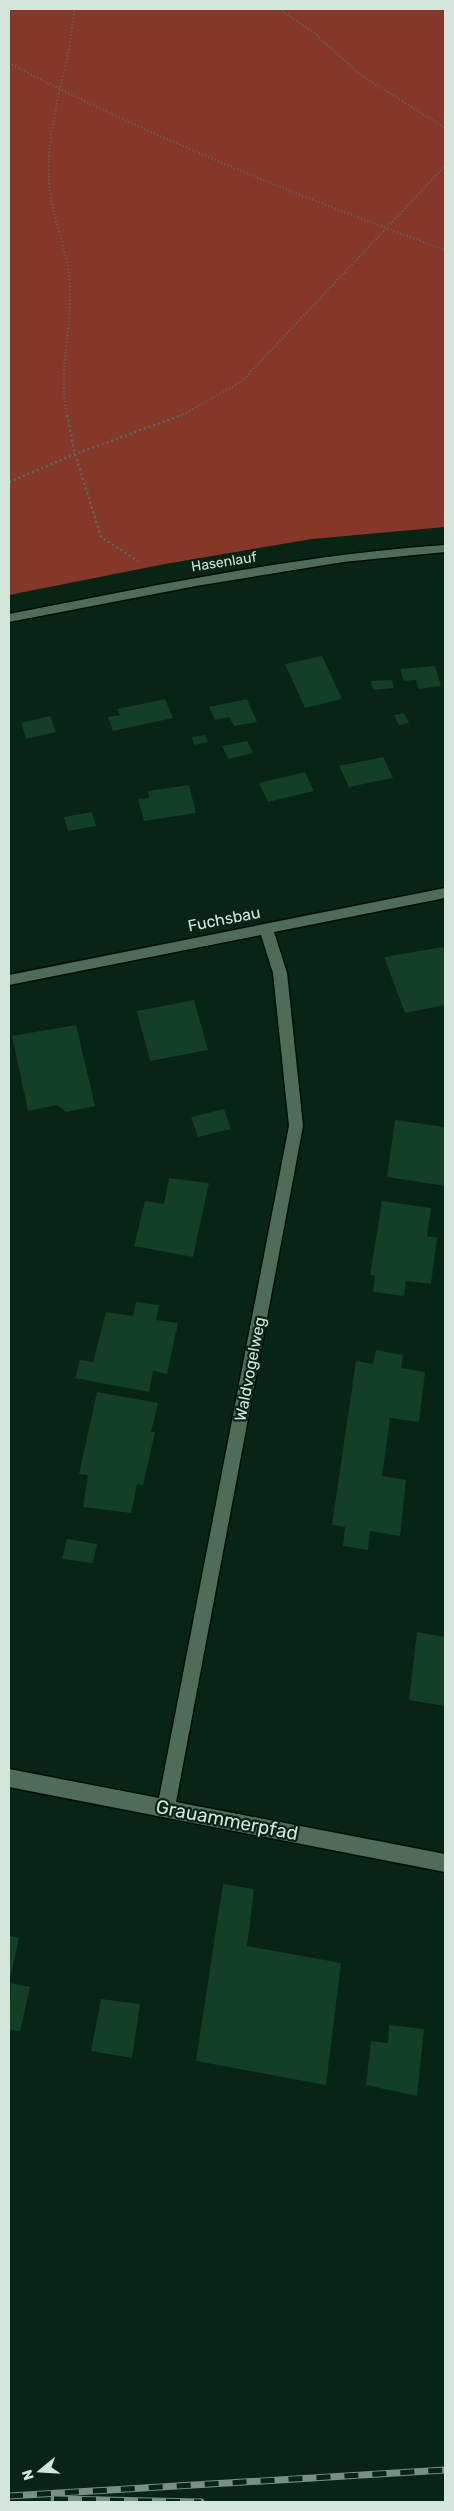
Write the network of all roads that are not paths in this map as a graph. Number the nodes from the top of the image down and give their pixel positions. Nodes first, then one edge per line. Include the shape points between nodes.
1 (445, 548) edge
2 (9, 618) edge
3 (445, 893) edge
4 (266, 928) junction
5 (9, 980) edge
6 (9, 1778) edge
7 (166, 1808) junction
8 (445, 1863) edge

1 - 2 street, Hasenlauf via 343,558 206,580
3 - 4 street, Fuchsbau
4 - 5 street, Fuchsbau
4 - 7 street, Waldvogelweg via 280,973 296,1126
6 - 7 street, Grauammerpfad
7 - 8 street, Grauammerpfad

